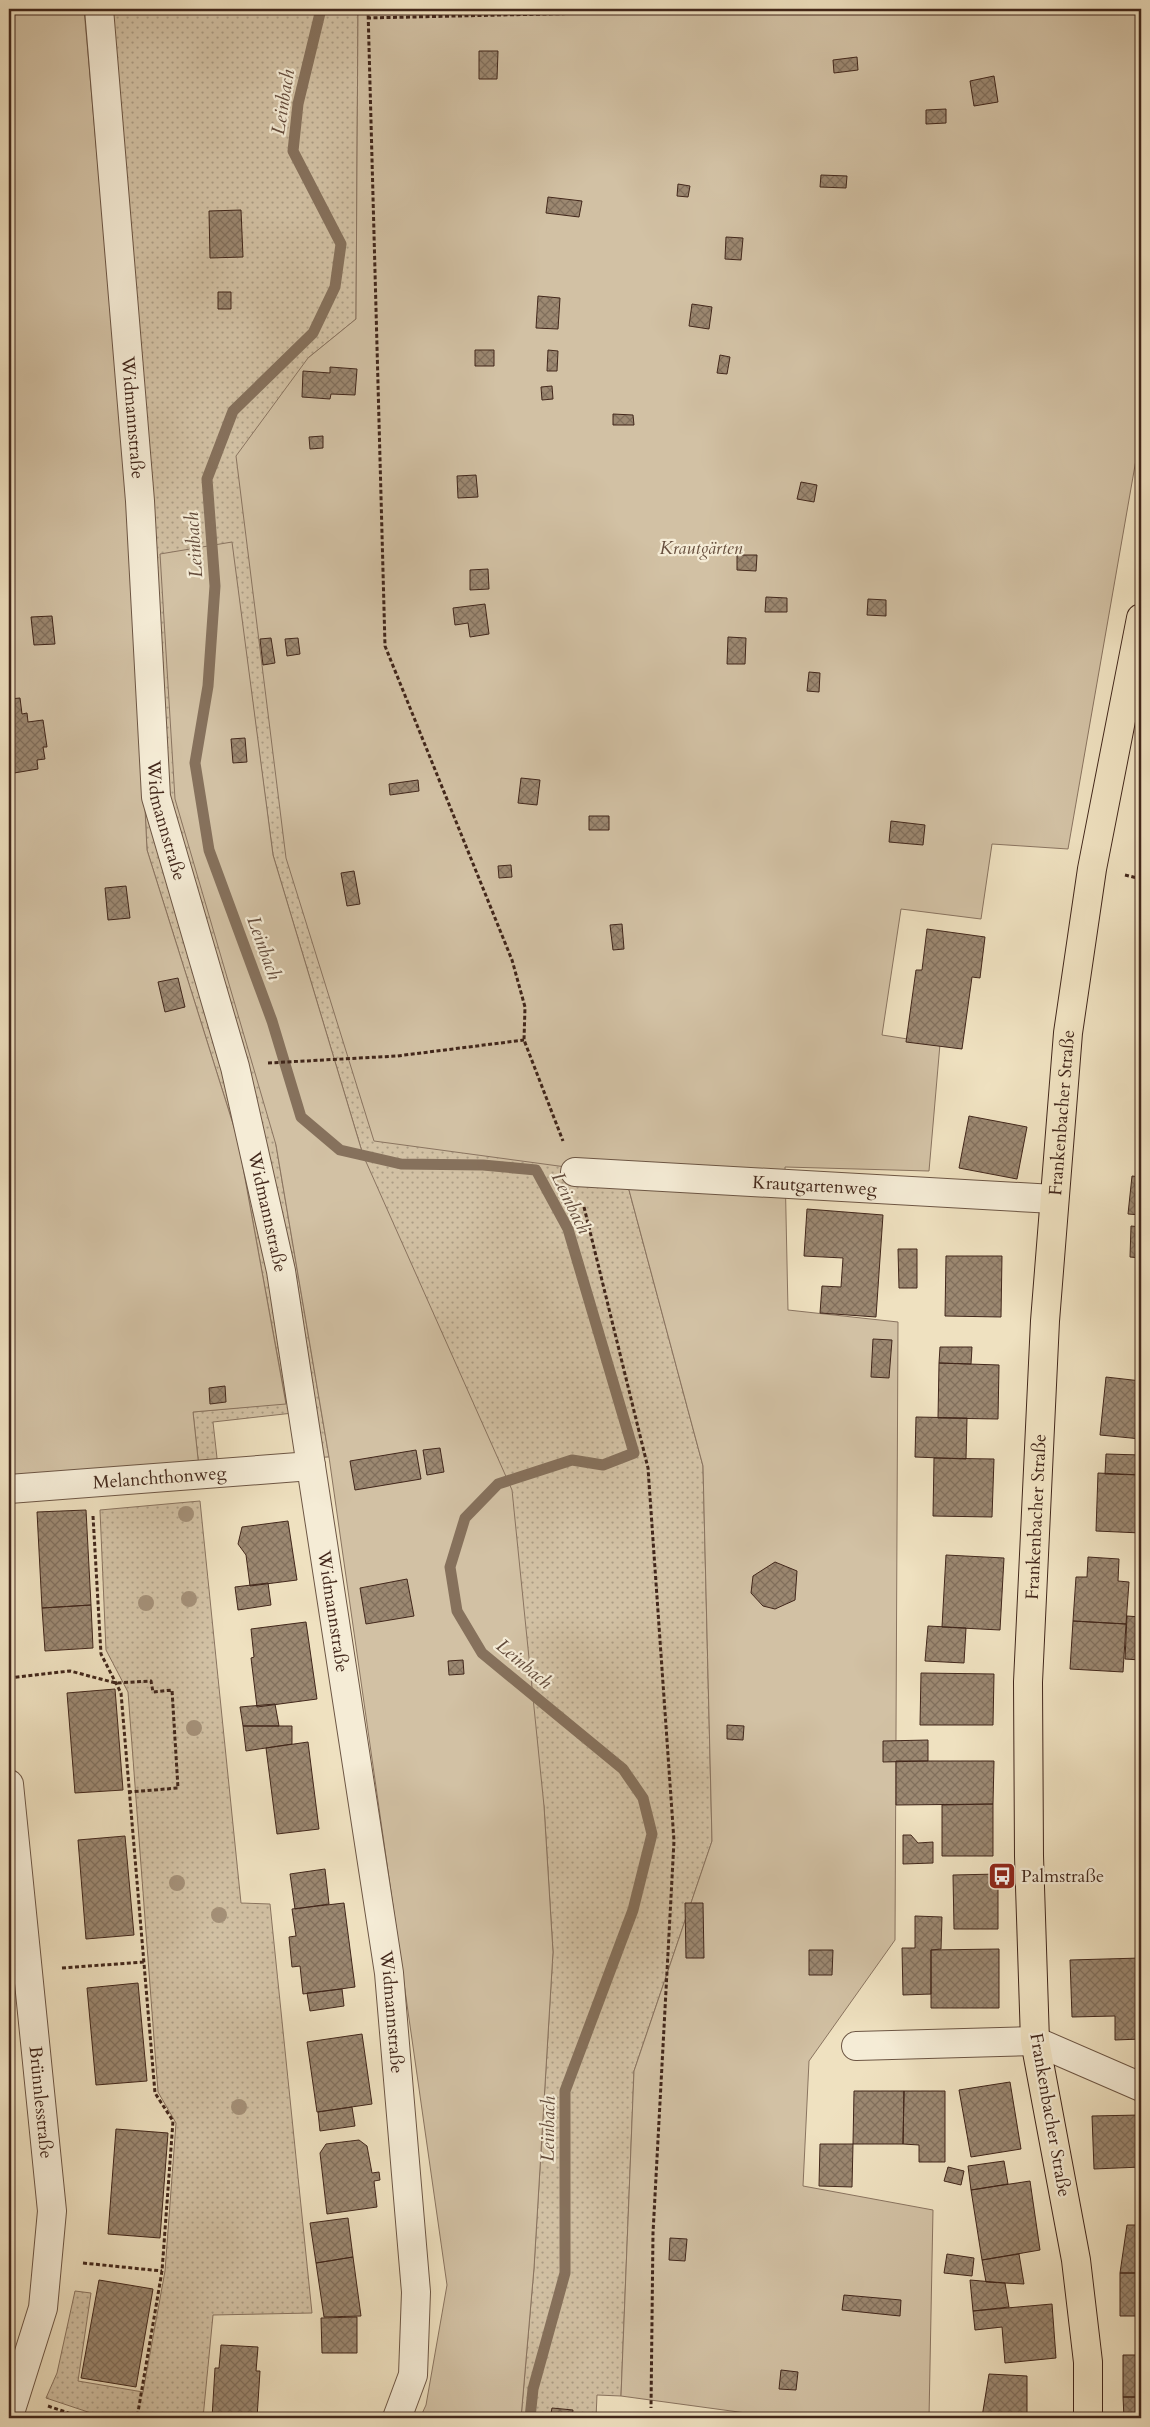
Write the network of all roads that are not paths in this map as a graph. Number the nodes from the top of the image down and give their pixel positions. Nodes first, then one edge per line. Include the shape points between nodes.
1 (99, 9) edge
2 (1141, 618) edge
3 (575, 1172) road end
4 (1054, 1199) junction
5 (311, 1466) junction
6 (9, 1489) edge
7 (9, 1784) edge
8 (1035, 2041) junction
9 (856, 2046) dead end
10 (1141, 2087) edge
11 (9, 2416) edge
12 (397, 2418) edge
13 (1088, 2418) edge

1 - 5 street, Widmannstraße via 140,501 156,797 235,1067 281,1271
2 - 4 main road, Frankenbacher Straße via 1092,869 1068,1033
3 - 4 street, Krautgartenweg
4 - 8 main road, Frankenbacher Straße via 1028,1682
5 - 6 street, Melanchthonweg
5 - 12 street, Widmannstraße via 389,1973 416,2292 413,2375
7 - 11 street, Brünnlesstraße via 52,2211 43,2308
8 - 9 street
8 - 10 street
8 - 13 main road, Frankenbacher Straße via 1076,2260 1088,2362

